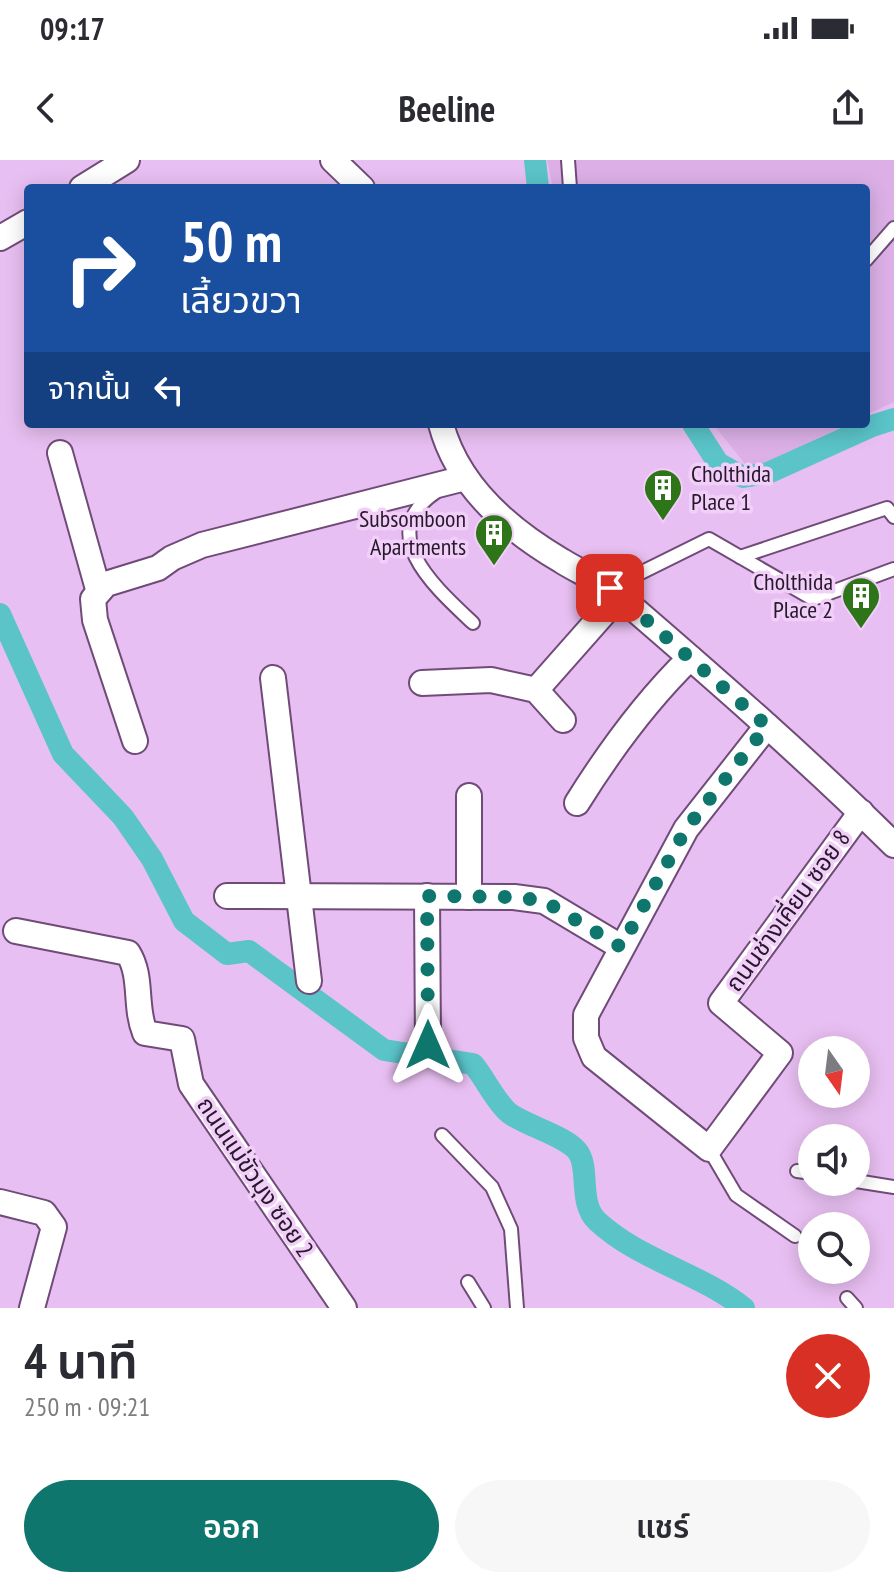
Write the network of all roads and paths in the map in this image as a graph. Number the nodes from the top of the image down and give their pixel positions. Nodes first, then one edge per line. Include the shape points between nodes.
1 (127, 160) edge
2 (333, 160) edge
3 (568, 160) edge
4 (88, 184) edge
5 (358, 184) edge
6 (570, 184) edge
7 (24, 224) edge
8 (894, 228) edge
9 (0, 238) edge
10 (870, 255) edge
11 (442, 428) edge
12 (60, 453) dead end
13 (465, 478) junction
14 (894, 517) edge
15 (740, 557) junction
16 (894, 569) edge
17 (98, 589) junction
18 (615, 592) junction
19 (473, 623) dead end
20 (690, 658) junction
21 (273, 678) dead end
22 (422, 683) dead end
23 (536, 690) junction
24 (563, 720) dead end
25 (767, 726) junction
26 (135, 741) dead end
27 (469, 796) dead end
28 (577, 803) dead end
29 (861, 812) junction
30 (894, 845) edge
31 (227, 896) dead end
32 (299, 896) junction
33 (427, 896) junction
34 (469, 897) junction
35 (16, 931) dead end
36 (621, 947) junction
37 (309, 981) dead end
38 (428, 1045) dead end
39 (442, 1135) dead end
40 (709, 1149) junction
41 (870, 1183) edge
42 (894, 1187) edge
43 (0, 1202) edge
44 (795, 1236) dead end
45 (468, 1282) dead end
46 (847, 1298) dead end
47 (32, 1308) edge
48 (344, 1308) edge
49 (484, 1308) edge
50 (517, 1308) edge
51 (856, 1308) edge

1 - 4 street
2 - 5 street
3 - 6 lane
7 - 9 street
8 - 10 lane
11 - 13 street
12 - 17 street
13 - 17 street via 202,545 158,568
13 - 18 street via 517,530
13 - 19 lane via 419,504 410,523 412,550 427,580
14 - 15 lane via 887,508
15 - 16 lane via 813,599
15 - 18 lane via 709,539
17 - 26 street via 93,599 95,620
18 - 20 street
18 - 23 street
20 - 25 street
20 - 28 street via 655,691
21 - 32 street
22 - 23 street via 491,680
23 - 24 street
25 - 29 street
25 - 36 street via 686,829
27 - 34 street
29 - 30 street
29 - 40 street, ถนนช่างเคี่ยน ซอย 8 via 721,1003 780,1053
31 - 32 street
32 - 33 street
32 - 37 street
33 - 34 street
33 - 38 street
34 - 36 street via 544,901
35 - 48 street, ถนนแม่ขัวมุง ซอย 2 via 128,953 137,967 137,1016 145,1033 182,1039 191,1084
36 - 40 street via 586,1015 586,1038 594,1057
39 - 50 lane via 492,1187 511,1229
40 - 44 lane via 736,1195
41 - 42 lane
43 - 47 street via 44,1213 54,1227
45 - 49 lane
46 - 51 lane

